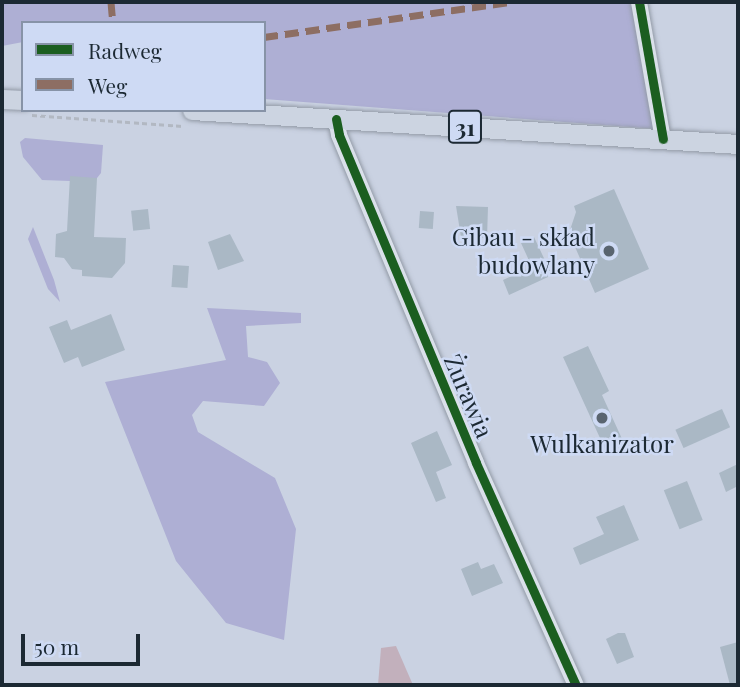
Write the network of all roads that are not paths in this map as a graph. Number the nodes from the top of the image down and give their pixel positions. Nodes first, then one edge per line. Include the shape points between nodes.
1 (639, 2) edge
2 (2, 99) edge
3 (21, 100) edge
4 (227, 112) edge
5 (336, 118) junction
6 (663, 139) junction
7 (738, 144) edge
8 (576, 685) edge

1 - 6 street
2 - 3 main road
4 - 5 main road, 31
5 - 6 main road, 31
5 - 8 street, Żurawia via 344,148 476,463
6 - 7 main road, 31

